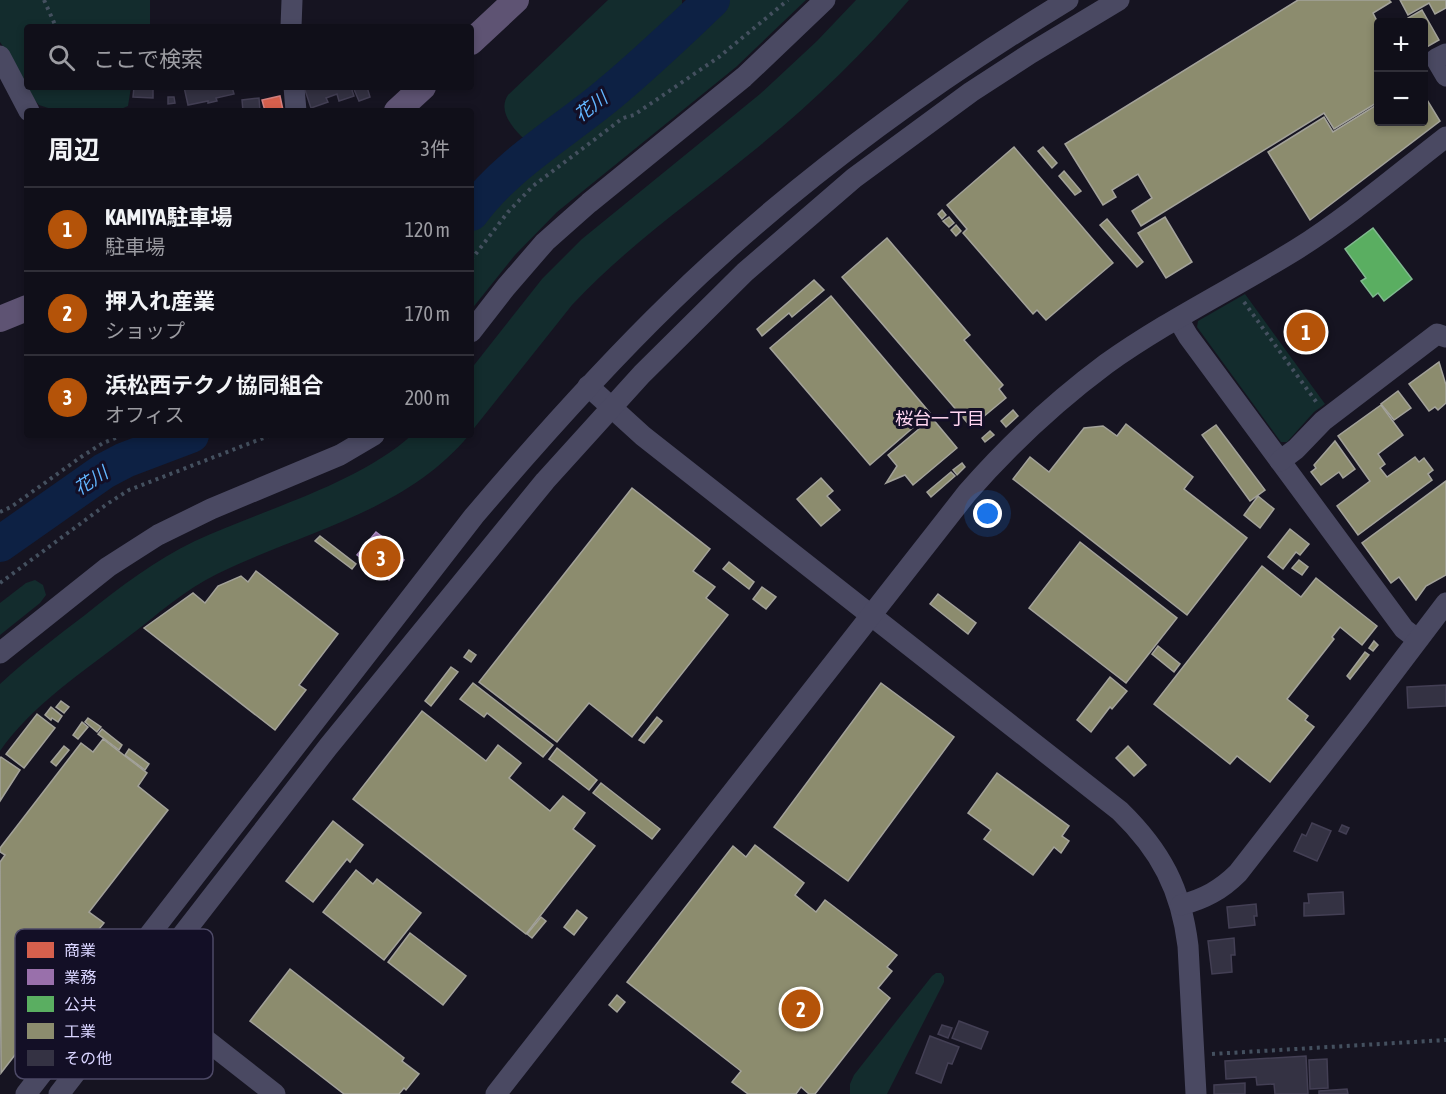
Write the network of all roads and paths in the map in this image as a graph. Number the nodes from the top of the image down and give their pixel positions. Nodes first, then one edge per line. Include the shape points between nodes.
1 (44, 0) edge
2 (292, 0) edge
3 (516, 0) edge
4 (788, 0) edge
5 (825, 0) edge
6 (1068, 0) edge
7 (1119, 0) edge
8 (55, 24) edge
9 (291, 24) edge
10 (474, 39) edge
11 (1446, 54) edge
12 (0, 56) edge
13 (1446, 76) edge
14 (294, 90) edge
15 (420, 90) edge
16 (27, 108) edge
17 (296, 108) edge
18 (400, 108) edge
19 (1446, 137) edge
20 (474, 256) edge
21 (1233, 287) junction
22 (24, 309) edge
23 (0, 319) edge
24 (1178, 319) junction
25 (474, 328) edge
26 (1446, 337) edge
27 (588, 386) junction
28 (611, 408) junction
29 (1328, 417) junction
30 (117, 438) edge
31 (263, 438) edge
32 (369, 438) edge
33 (1280, 461) junction
34 (0, 512) edge
35 (0, 583) edge
36 (1446, 603) edge
37 (871, 616) junction
38 (1417, 639) junction
39 (0, 653) edge
40 (1181, 905) junction
41 (154, 929) edge
42 (187, 929) edge
43 (1446, 1040) edge
44 (213, 1045) edge
45 (1194, 1055) junction
46 (38, 1079) edge
47 (71, 1079) edge
48 (26, 1094) edge
49 (59, 1094) edge
50 (275, 1094) edge
51 (496, 1094) edge
52 (1196, 1094) edge

1 - 8 path
2 - 9 street
3 - 10 main road
4 - 20 path via 710,63 623,118 533,186
5 - 25 street via 744,77 545,242
6 - 27 street via 956,71 830,164 726,251
7 - 28 street via 971,92 854,178 692,322
11 - 13 street via 1436,59
12 - 16 street
14 - 17 street
15 - 18 main road
19 - 21 street via 1315,237
21 - 24 street
21 - 29 path
22 - 23 main road
24 - 33 street
24 - 37 street via 1077,386 1019,437 967,494
26 - 29 street via 1437,334
27 - 28 street
27 - 41 street via 474,516
28 - 37 street
28 - 42 street via 545,481 328,747
29 - 33 street
30 - 34 path via 92,450
31 - 35 path via 129,490
32 - 39 street via 340,455 158,534 108,567
33 - 38 street via 1404,629
36 - 38 street
37 - 40 street via 1120,812 1162,862
37 - 51 street
38 - 40 street via 1238,873 1214,893
40 - 45 street via 1188,946
43 - 45 path
44 - 50 street
45 - 52 street
46 - 48 street
47 - 49 street

